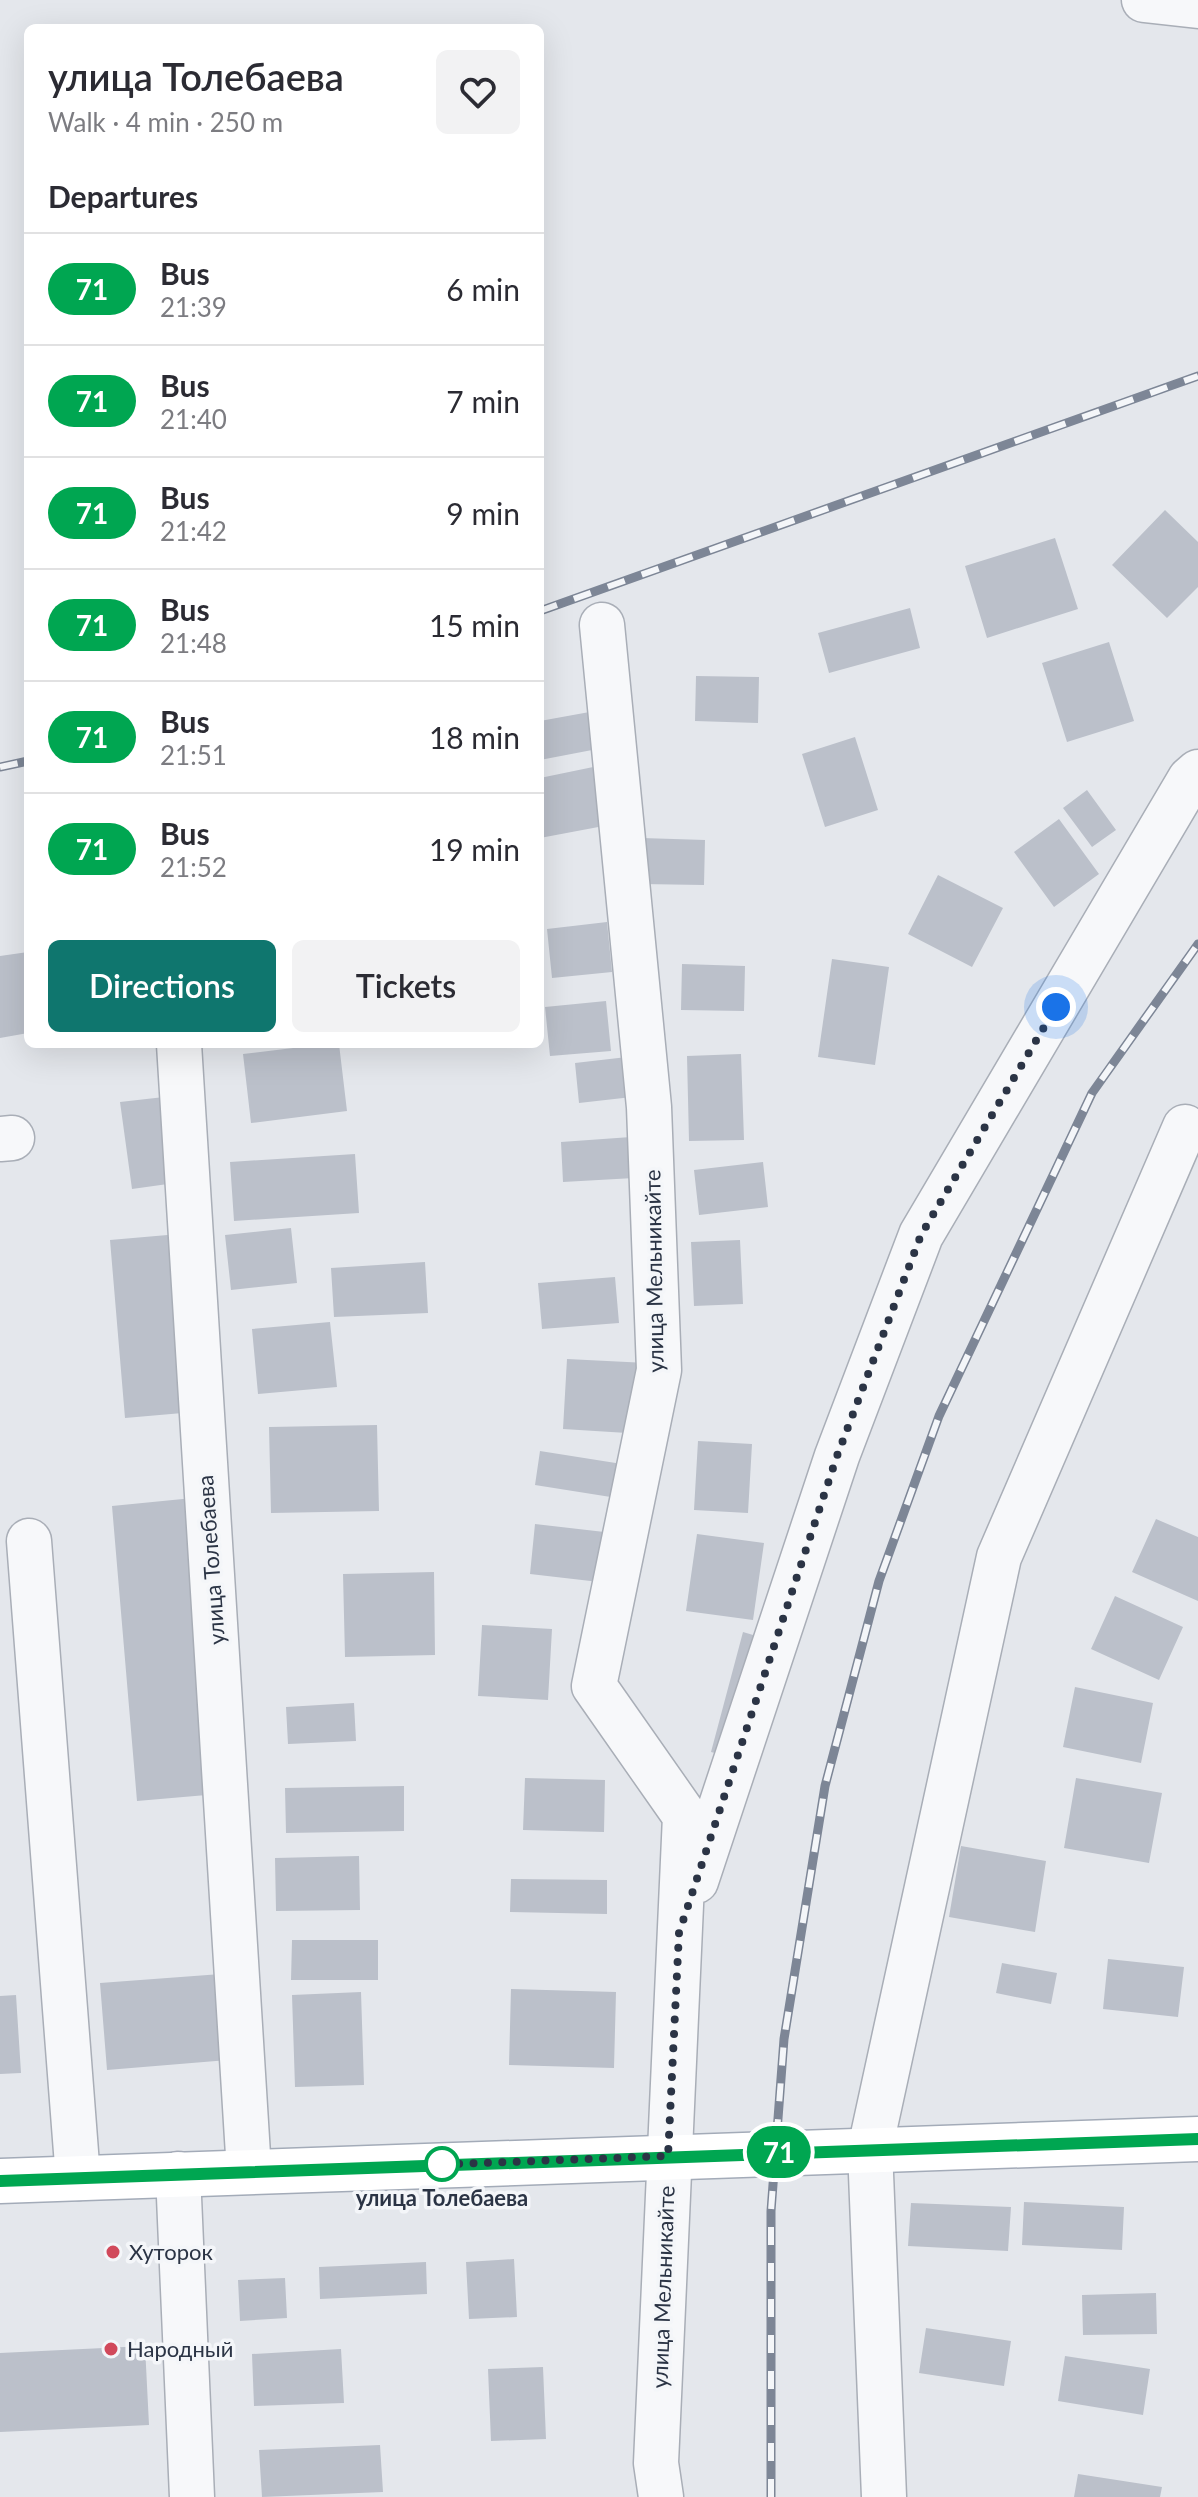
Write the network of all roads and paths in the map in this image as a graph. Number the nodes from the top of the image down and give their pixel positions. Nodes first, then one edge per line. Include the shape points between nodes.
1 (1144, 0) edge
2 (1198, 6) edge
3 (602, 625) dead end
4 (1198, 772) edge
5 (179, 1048) edge
6 (1185, 1127) dead end
7 (29, 1541) dead end
8 (679, 1933) junction
9 (1198, 2139) edge
10 (870, 2149) junction
11 (668, 2156) junction
12 (249, 2171) junction
13 (178, 2174) junction
14 (78, 2178) junction
15 (0, 2181) edge
16 (192, 2497) edge
17 (661, 2497) edge
18 (884, 2497) edge

1 - 2 street
3 - 8 street, улица Мельникайте via 649,1107 659,1370 594,1686 685,1816
4 - 8 street, улица Мельникайте via 921,1235 837,1456
5 - 12 street, улица Толебаева
6 - 10 street via 999,1557
7 - 14 street
8 - 11 street, улица Мельникайте
9 - 10 main road
10 - 11 main road
10 - 18 street
11 - 12 main road
11 - 17 street, улица Мельникайте via 656,2463
12 - 13 main road
13 - 14 main road
13 - 16 street
14 - 15 main road

